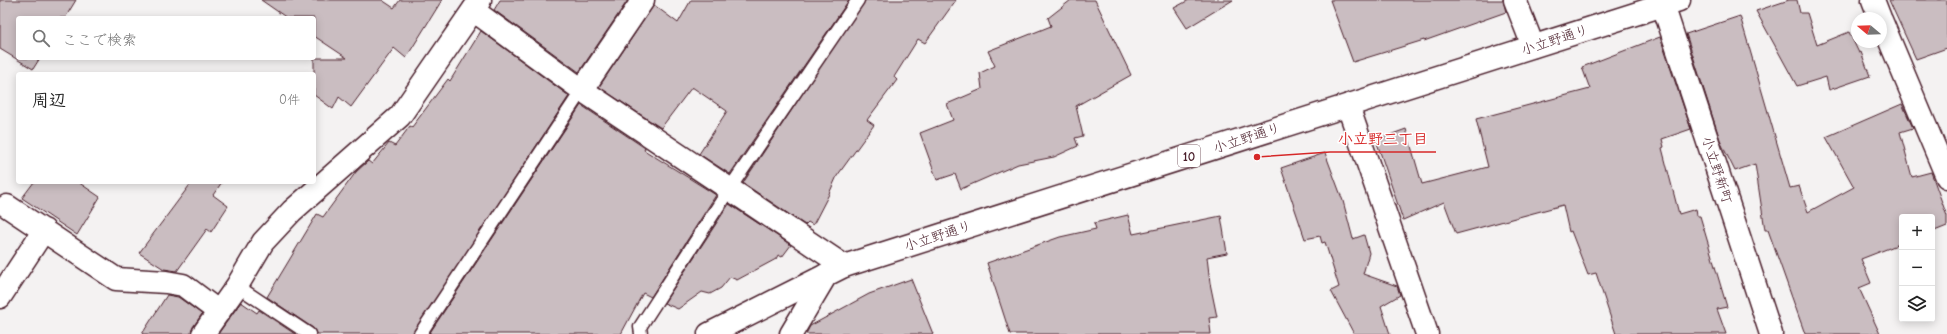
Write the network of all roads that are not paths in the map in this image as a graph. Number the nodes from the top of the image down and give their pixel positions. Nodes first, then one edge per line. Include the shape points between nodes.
1 (642, 0) edge
2 (858, 0) edge
3 (1514, 0) edge
4 (1873, 0) edge
5 (1671, 3) edge
6 (476, 5) edge
7 (1878, 12) edge
8 (1887, 33) edge
9 (1533, 46) junction
10 (582, 90) junction
11 (1348, 106) junction
12 (1947, 177) edge
13 (730, 188) junction
14 (6, 206) dead end
15 (44, 230) junction
16 (835, 271) junction
17 (237, 286) junction
18 (0, 297) edge
19 (219, 312) junction
20 (203, 334) edge
21 (309, 334) edge
22 (420, 334) edge
23 (641, 334) edge
24 (709, 334) edge
25 (791, 334) edge
26 (1427, 334) edge
27 (1771, 334) edge

1 - 10 street
2 - 13 lane
3 - 9 street
4 - 7 street
5 - 9 street, 小立野通り / 10
5 - 27 street, 小立野新町
6 - 10 street
6 - 17 street via 400,116 292,211 264,242
8 - 12 street
9 - 11 street, 小立野通り / 10
10 - 13 street
10 - 22 lane
11 - 16 street, 小立野通り / 10
11 - 26 street
13 - 16 street
13 - 23 lane via 640,327
14 - 15 street
15 - 18 street
15 - 19 street via 116,279 183,285
16 - 24 street, 小立野通り / 10
16 - 25 street
17 - 19 street
17 - 21 lane
19 - 20 street

